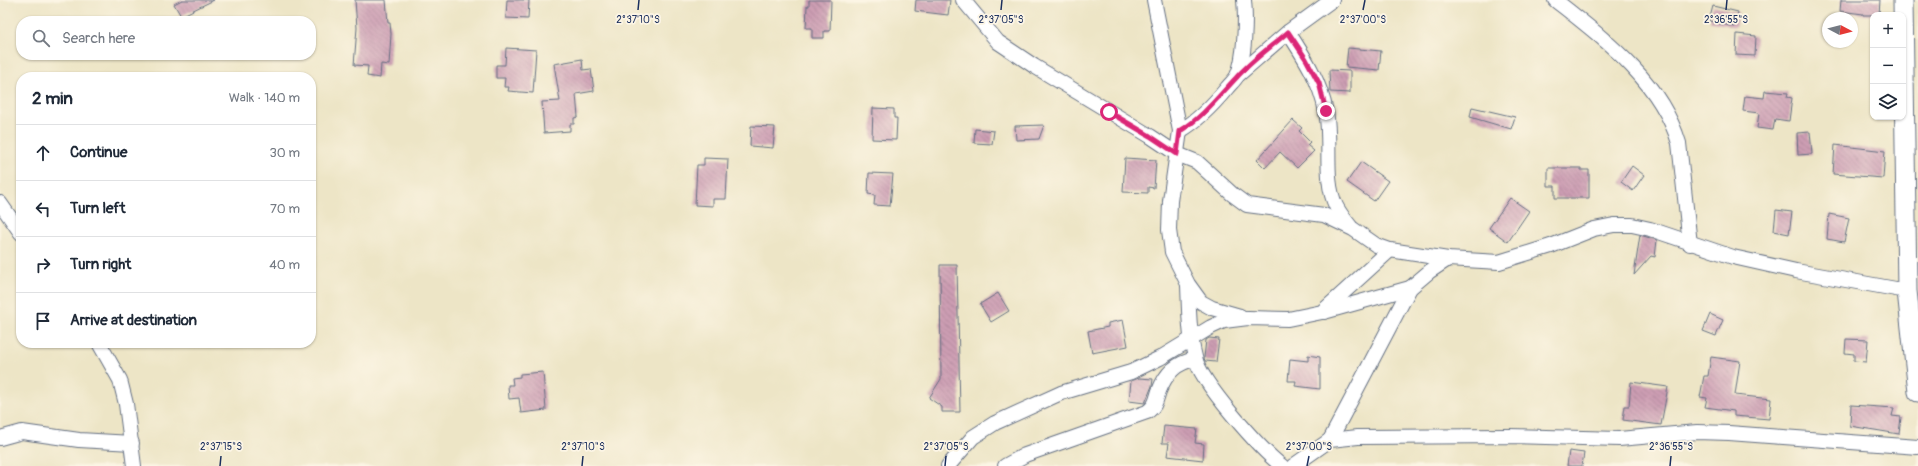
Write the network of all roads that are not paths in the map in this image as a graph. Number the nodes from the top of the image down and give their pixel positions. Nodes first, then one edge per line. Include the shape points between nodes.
1 (964, 0) edge
2 (1154, 0) edge
3 (1244, 0) edge
4 (1332, 0) edge
5 (1555, 0) edge
6 (1903, 0) edge
7 (1288, 32) junction
8 (1237, 76) junction
9 (1180, 131) junction
10 (1177, 154) junction
11 (0, 204) edge
12 (16, 226) edge
13 (1353, 229) junction
14 (1690, 244) junction
15 (1390, 250) junction
16 (1448, 259) junction
17 (1188, 284) junction
18 (1410, 288) junction
19 (1912, 301) edge
20 (1322, 312) junction
21 (1248, 318) junction
22 (1192, 340) junction
23 (102, 348) edge
24 (1195, 359) junction
25 (1918, 392) edge
26 (0, 438) edge
27 (1330, 440) junction
28 (132, 443) junction
29 (1918, 447) edge
30 (1278, 465) edge
31 (134, 466) edge
32 (948, 466) edge
33 (1005, 466) edge
34 (1293, 466) edge

1 - 10 street via 998,42
2 - 9 street
3 - 8 street via 1244,46
4 - 7 street
5 - 14 street via 1627,60 1667,113 1679,143
6 - 19 main road
7 - 8 street
7 - 13 street via 1319,83 1329,131 1330,184 1335,205
8 - 9 street via 1194,123
9 - 10 street
10 - 13 street via 1197,162 1247,204 1324,215
10 - 17 street via 1170,201 1169,230 1172,252
11 - 12 street
13 - 15 street via 1376,245
14 - 16 street via 1650,229 1614,225 1499,262
14 - 19 street
15 - 16 street
15 - 20 street
16 - 18 street
17 - 21 street via 1201,302 1224,312
17 - 22 street
18 - 20 street
18 - 27 street
19 - 25 main road
20 - 21 street via 1288,319
21 - 22 street via 1224,321
22 - 24 street
22 - 32 street via 1131,372 1061,393 994,423 973,437
23 - 28 street via 120,380
24 - 30 street via 1206,381
24 - 33 street via 1184,361 1169,372 1156,403 1147,412 1025,455
26 - 28 street via 22,432 79,440
27 - 29 street via 1358,437 1509,436 1619,439 1697,432
27 - 34 street
28 - 31 street

